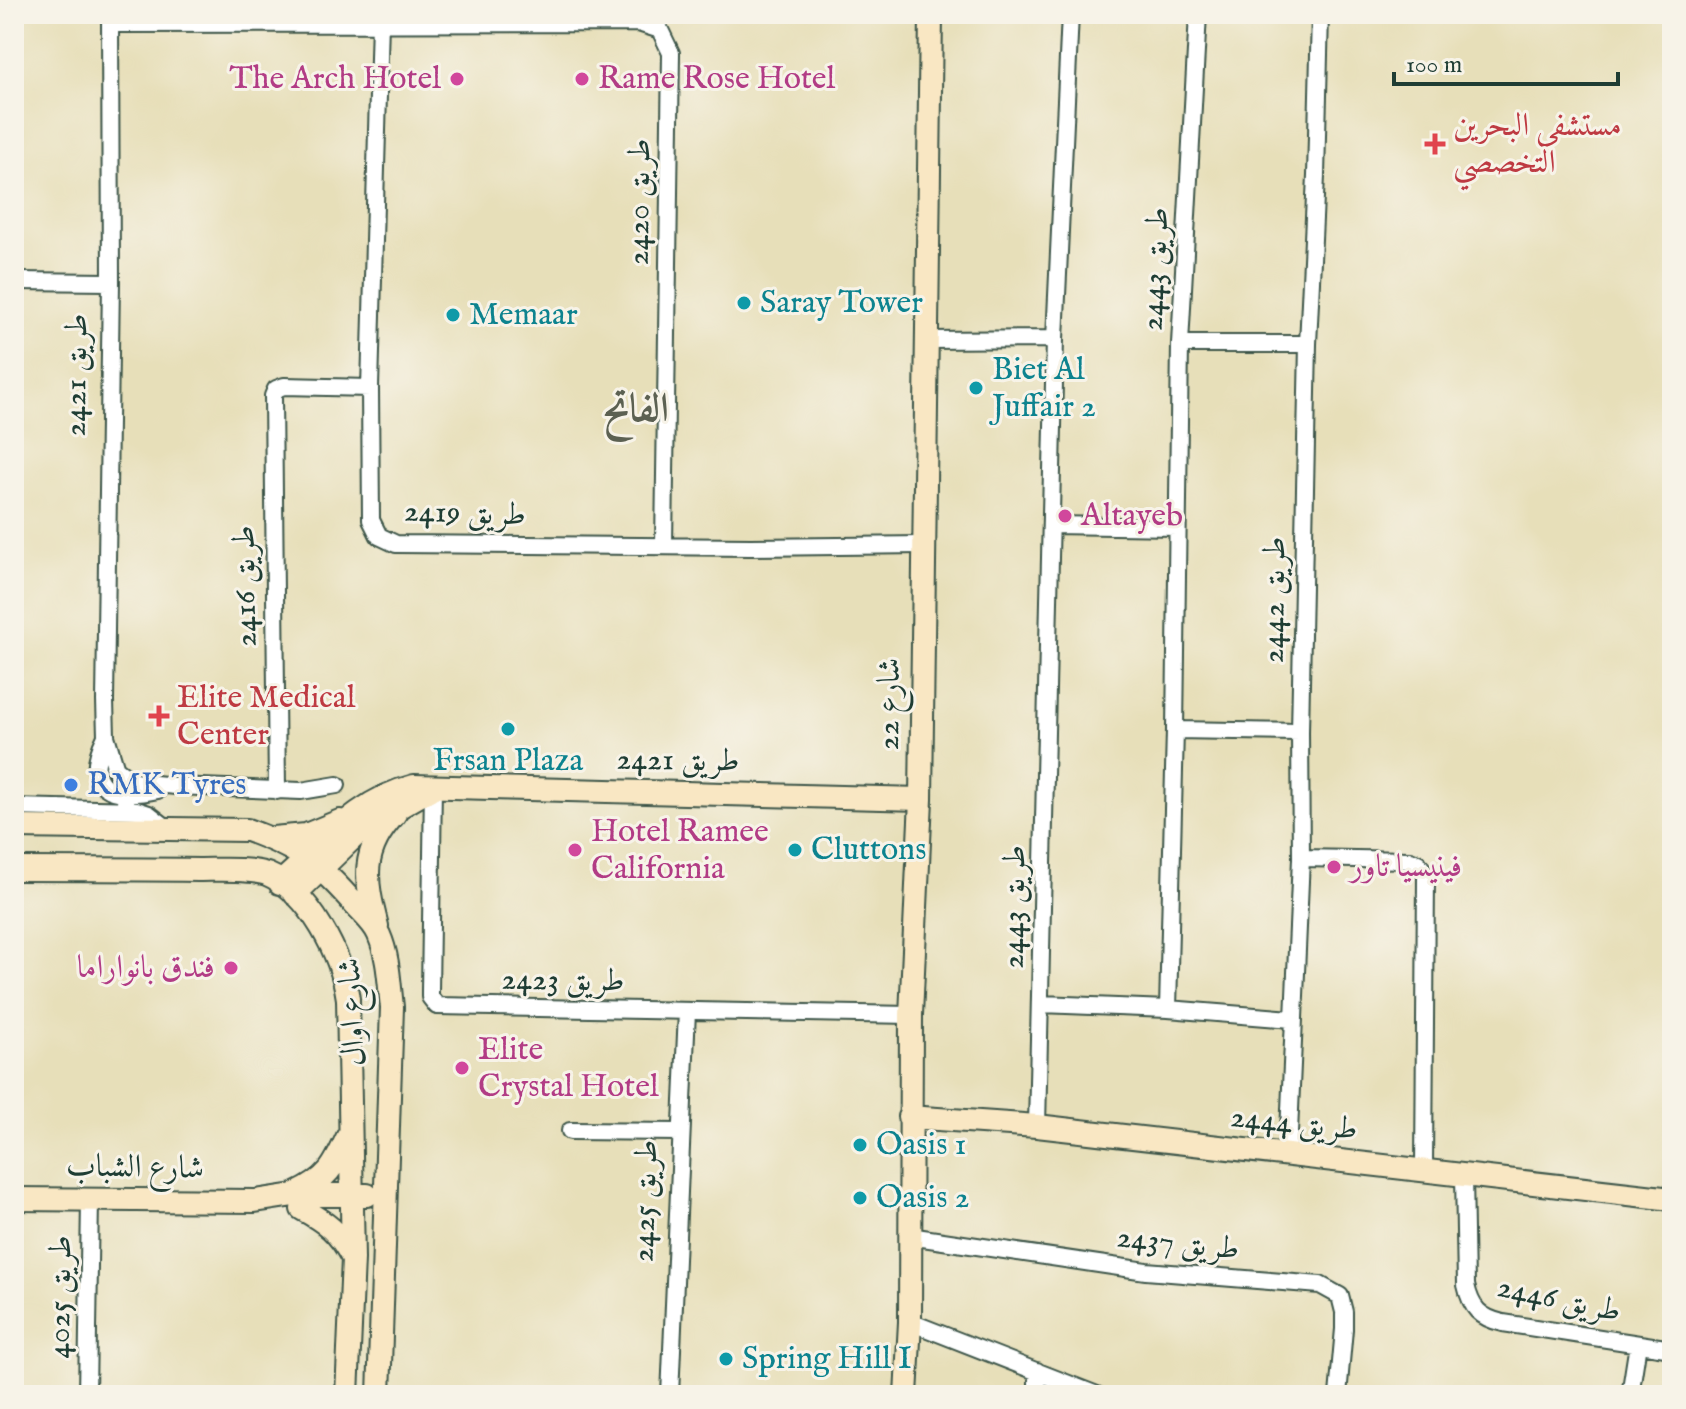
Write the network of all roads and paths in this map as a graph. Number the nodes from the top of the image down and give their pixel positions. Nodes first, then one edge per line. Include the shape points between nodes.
1 (931, 14) edge
2 (1070, 14) edge
3 (1198, 14) edge
4 (1320, 14) edge
5 (110, 19) edge
6 (380, 21) junction
7 (14, 281) edge
8 (111, 282) junction
9 (1055, 339) junction
10 (925, 340) junction
11 (1180, 344) junction
12 (1308, 344) junction
13 (370, 388) junction
14 (1052, 525) junction
15 (1177, 527) junction
16 (664, 545) junction
17 (923, 545) junction
18 (1175, 730) junction
19 (1300, 732) junction
20 (106, 736) junction
21 (114, 767) junction
22 (337, 785) dead end
23 (176, 786) junction
24 (433, 787) junction
25 (277, 791) junction
26 (921, 799) junction
27 (126, 802) junction
28 (404, 804) junction
29 (14, 807) edge
30 (348, 818) junction
31 (14, 827) edge
32 (167, 828) junction
33 (271, 838) junction
34 (1301, 858) junction
35 (315, 863) junction
36 (14, 869) edge
37 (287, 889) junction
38 (378, 931) junction
39 (1041, 1004) junction
40 (1168, 1009) junction
41 (687, 1011) junction
42 (911, 1015) junction
43 (1292, 1019) junction
44 (909, 1117) junction
45 (1037, 1126) junction
46 (352, 1127) junction
47 (570, 1131) dead end
48 (681, 1132) junction
49 (1288, 1156) junction
50 (1424, 1170) junction
51 (1464, 1176) junction
52 (14, 1199) edge
53 (1672, 1199) edge
54 (90, 1200) junction
55 (298, 1202) junction
56 (353, 1202) junction
57 (384, 1202) junction
58 (909, 1236) junction
59 (353, 1259) junction
60 (910, 1322) junction
61 (1638, 1344) junction
62 (1672, 1349) edge
63 (1037, 1371) junction
64 (380, 1394) edge
65 (87, 1395) edge
66 (347, 1395) edge
67 (670, 1395) edge
68 (906, 1395) edge
69 (1037, 1395) edge
70 (1097, 1395) edge
71 (1338, 1395) edge
72 (1630, 1395) edge

1 - 10 street, شارع 22
2 - 9 street, طريق 2443
3 - 11 street, طريق 2443
4 - 12 street, طريق 2442
5 - 6 street, طريق 2420
5 - 8 street, طريق 2421
6 - 13 street, طريق 2419
6 - 16 street, طريق 2420 via 638,23 660,30 671,53
7 - 8 street
8 - 20 street, طريق 2421
9 - 10 street
9 - 14 street, طريق 2443
10 - 17 street, شارع 22
11 - 12 street
11 - 15 street, طريق 2443
12 - 19 street, طريق 2442
13 - 16 street, طريق 2419 via 371,520 379,536 396,544
13 - 25 street, طريق 2416 via 284,386 273,396
14 - 15 street
14 - 39 street, طريق 2443
15 - 18 street, طريق 2443
16 - 17 street, طريق 2419
17 - 26 street, شارع 22
18 - 19 street
18 - 40 street, طريق 2443
19 - 34 street, طريق 2442
20 - 21 street, طريق 2421
20 - 27 street, طريق 2421 via 97,771 104,786
21 - 23 street, طريق 2421 via 134,782
21 - 27 street, طريق 2421
22 - 25 street, طريق 2421
23 - 25 street, طريق 2421
23 - 27 street, طريق 2421
24 - 26 street, طريق 2421
24 - 28 street, طريق 2421
24 - 30 street, طريق 2421 via 396,790
24 - 41 street, طريق 2423 via 430,997 437,1006
26 - 42 street, شارع 22
27 - 29 street, طريق 2421
27 - 32 street, طريق 2421
28 - 35 street, طريق 2421
28 - 38 street via 380,832 367,863 367,889
30 - 33 street via 306,835
30 - 35 street, طريق 2421
31 - 32 street, شارع اوال
32 - 33 street, شارع اوال via 247,830
33 - 35 street, شارع اوال
34 - 43 street, طريق 2442
34 - 50 street via 1410,860 1426,875
35 - 37 street, طريق 2421
35 - 38 street, شارع اوال
36 - 37 street via 229,871 266,874
37 - 46 street, شارع اوال via 330,938 339,959 346,986
38 - 57 street, شارع اوال via 392,1007
39 - 40 street, طريق 2443
39 - 45 street, طريق 2443
40 - 43 street, طريق 2443
41 - 42 street, طريق 2423
41 - 48 street, طريق 2425
42 - 44 street, شارع 22
43 - 49 street, طريق 2442
44 - 45 street, طريق 2444
44 - 58 street, شارع 22
45 - 49 street, طريق 2444
46 - 55 street via 329,1173
46 - 56 street, شارع اوال
47 - 48 street
48 - 67 street, طريق 2425
49 - 50 street, طريق 2444
50 - 51 street, طريق 2444
51 - 53 street, طريق 2444
51 - 61 street, طريق 2446 via 1466,1285 1479,1313 1503,1323
52 - 54 street, شارع الشباب
54 - 55 street, شارع الشباب
54 - 65 street, طريق 4025
55 - 56 street, شارع الشباب
55 - 59 street via 343,1238
56 - 57 street, شارع الشباب
56 - 59 street, شارع اوال
57 - 64 street, شارع اوال
58 - 60 street, شارع 22
58 - 71 street, طريق 2437 via 1146,1271 1320,1285 1340,1296 1344,1312
59 - 66 street, شارع اوال
60 - 63 street
60 - 68 street, شارع 22
61 - 62 street, طريق 2446
61 - 72 street
63 - 69 street
63 - 70 street

